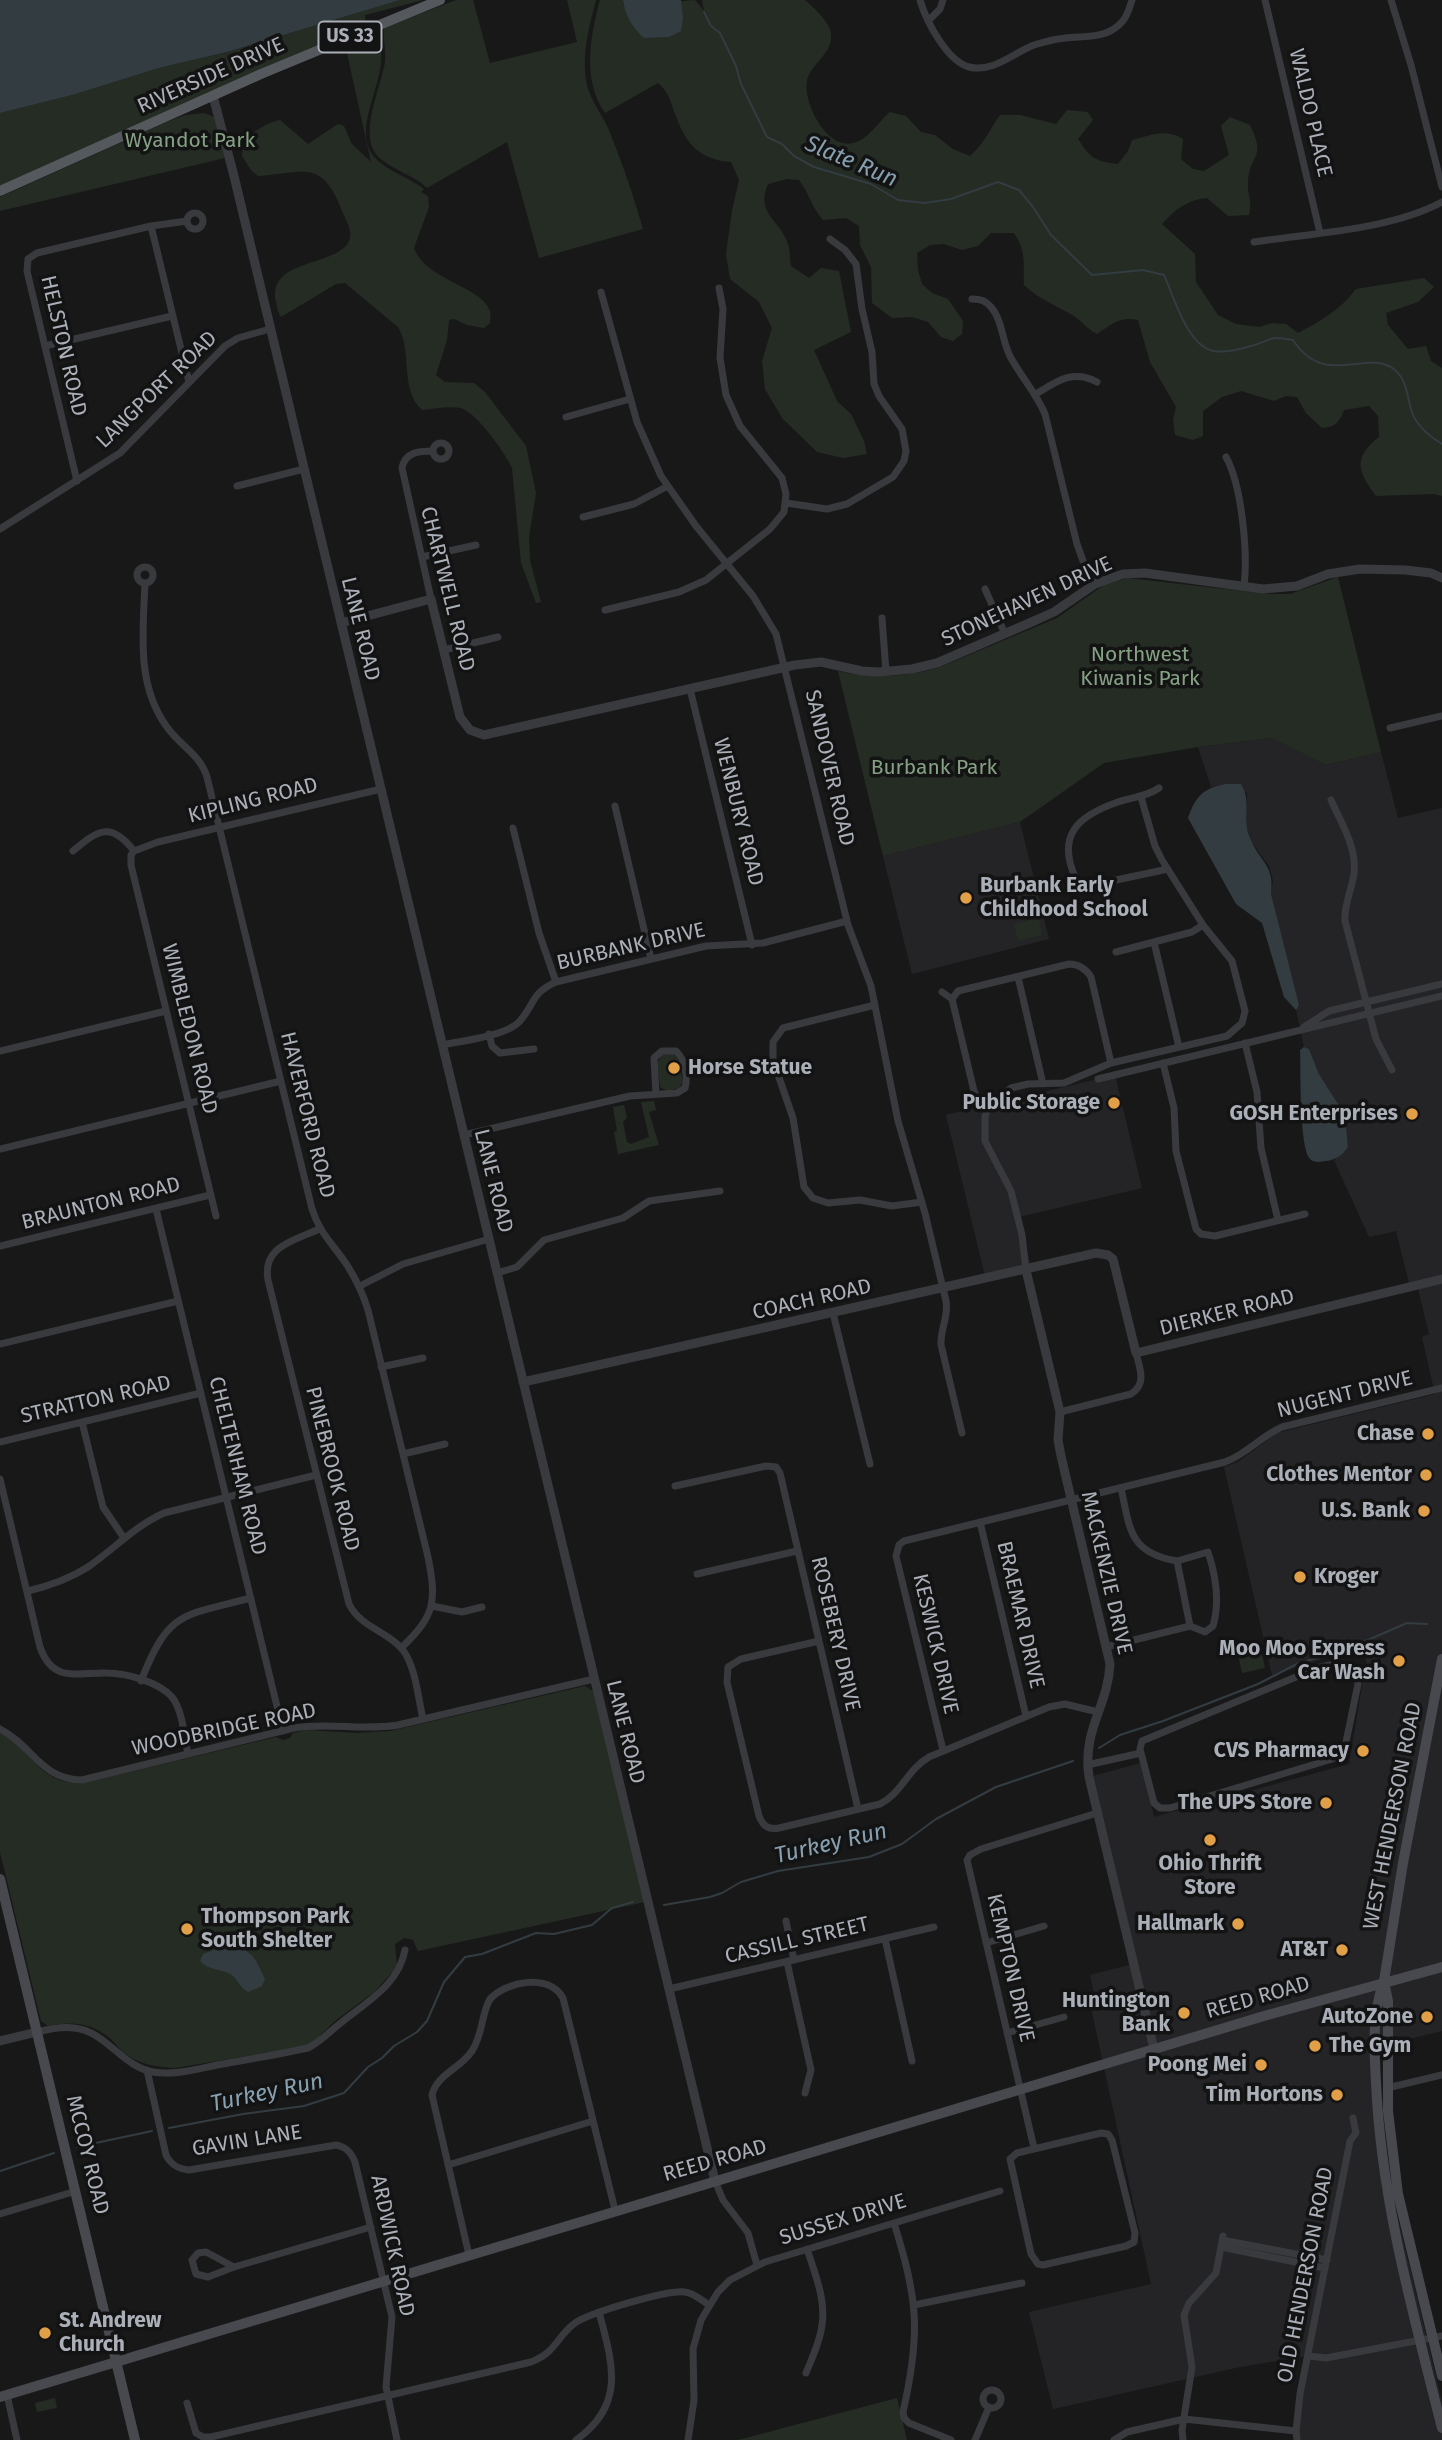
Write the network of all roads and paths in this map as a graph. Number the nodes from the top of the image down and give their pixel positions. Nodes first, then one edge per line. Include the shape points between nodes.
1 (440, 0) edge
2 (920, 0) edge
3 (943, 0) edge
4 (1132, 0) edge
5 (1265, 0) edge
6 (1391, 0) edge
7 (929, 20) junction
8 (213, 96) junction
9 (1442, 187) edge
10 (0, 191) edge
11 (1442, 202) edge
12 (187, 221) dead end
13 (151, 226) junction
14 (1320, 233) junction
15 (830, 239) dead end
16 (1254, 242) dead end
17 (719, 288) dead end
18 (601, 292) dead end
19 (972, 299) dead end
20 (172, 316) junction
21 (270, 329) junction
22 (45, 346) junction
23 (189, 382) junction
24 (1097, 382) dead end
25 (1036, 394) junction
26 (630, 399) junction
27 (566, 418) dead end
28 (433, 451) dead end
29 (1226, 457) dead end
30 (304, 469) junction
31 (77, 481) junction
32 (237, 486) dead end
33 (667, 487) junction
34 (786, 503) junction
35 (583, 517) dead end
36 (0, 529) edge
37 (476, 545) dead end
38 (422, 557) junction
39 (728, 564) junction
40 (1442, 578) edge
41 (145, 583) dead end
42 (1095, 584) junction
43 (1244, 586) junction
44 (985, 589) dead end
45 (431, 599) junction
46 (605, 610) dead end
47 (882, 618) dead end
48 (341, 622) junction
49 (1005, 634) junction
50 (498, 637) dead end
51 (444, 650) junction
52 (786, 666) junction
53 (886, 672) junction
54 (690, 689) junction
55 (1442, 716) edge
56 (466, 727) joint
57 (1390, 728) dead end
58 (1159, 788) dead end
59 (381, 789) junction
60 (1140, 797) junction
61 (1331, 800) dead end
62 (615, 806) dead end
63 (220, 827) junction
64 (513, 828) dead end
65 (73, 851) dead end
66 (134, 851) junction
67 (1168, 869) junction
68 (847, 920) junction
69 (1203, 925) junction
70 (1154, 942) junction
71 (752, 944) junction
72 (1116, 951) dead end
73 (651, 959) junction
74 (1018, 977) junction
75 (556, 982) junction
76 (1442, 984) edge
77 (942, 992) dead end
78 (1442, 996) edge
79 (952, 999) junction
80 (1365, 1002) junction
81 (875, 1005) junction
82 (166, 1011) junction
83 (1368, 1013) junction
84 (1300, 1030) junction
85 (489, 1034) junction
86 (1245, 1043) junction
87 (442, 1045) junction
88 (1179, 1046) junction
89 (534, 1049) dead end
90 (0, 1051) edge
91 (1111, 1063) junction
92 (1163, 1063) junction
93 (1392, 1070) dead end
94 (1098, 1079) dead end
95 (281, 1081) junction
96 (1043, 1084) junction
97 (656, 1094) junction
98 (188, 1103) junction
99 (988, 1107) junction
100 (464, 1135) junction
101 (0, 1149) edge
102 (720, 1191) dead end
103 (210, 1195) junction
104 (922, 1202) junction
105 (156, 1209) junction
106 (1305, 1214) dead end
107 (216, 1216) dead end
108 (1278, 1220) junction
109 (319, 1229) junction
110 (489, 1239) junction
111 (0, 1246) edge
112 (1026, 1270) junction
113 (497, 1273) junction
114 (1442, 1279) edge
115 (360, 1286) junction
116 (943, 1289) junction
117 (178, 1301) junction
118 (833, 1313) junction
119 (0, 1344) edge
120 (1136, 1353) junction
121 (423, 1358) dead end
122 (381, 1367) junction
123 (523, 1382) junction
124 (1442, 1388) edge
125 (201, 1393) junction
126 (1060, 1412) junction
127 (82, 1422) junction
128 (962, 1433) dead end
129 (0, 1442) edge
130 (445, 1444) dead end
131 (403, 1454) junction
132 (870, 1464) dead end
133 (316, 1475) junction
134 (0, 1479) edge
135 (675, 1486) dead end
136 (1121, 1488) junction
137 (226, 1497) junction
138 (1072, 1500) junction
139 (980, 1522) junction
140 (124, 1538) junction
141 (899, 1545) joint
142 (797, 1551) junction
143 (1177, 1561) junction
144 (697, 1574) dead end
145 (28, 1591) junction
146 (251, 1598) junction
147 (432, 1606) junction
148 (482, 1607) dead end
149 (1190, 1626) junction
150 (819, 1642) junction
151 (1106, 1647) junction
152 (401, 1648) junction
153 (1442, 1659) edge
154 (594, 1679) junction
155 (141, 1681) junction
156 (1098, 1713) junction
157 (1026, 1716) junction
158 (423, 1719) junction
159 (0, 1729) edge
160 (283, 1731) junction
161 (943, 1750) junction
162 (1141, 1753) junction
163 (188, 1754) junction
164 (1087, 1765) junction
165 (858, 1810) junction
166 (1097, 1813) junction
167 (0, 1879) edge
168 (786, 1921) dead end
169 (1044, 1926) dead end
170 (934, 1927) dead end
171 (885, 1939) junction
172 (986, 1943) junction
173 (405, 1950) dead end
174 (791, 1961) junction
175 (1442, 1967) edge
176 (1384, 1981) junction
177 (668, 1989) junction
178 (1064, 2017) dead end
179 (37, 2032) junction
180 (1007, 2033) junction
181 (0, 2040) edge
182 (1154, 2049) junction
183 (1374, 2060) junction
184 (912, 2061) dead end
185 (147, 2070) junction
186 (1442, 2075) edge
187 (1387, 2088) junction
188 (1020, 2090) junction
189 (805, 2093) dead end
190 (1369, 2101) dead end
191 (1353, 2118) dead end
192 (593, 2121) junction
193 (343, 2146) joint
194 (1034, 2148) junction
195 (448, 2165) junction
196 (715, 2181) junction
197 (76, 2191) junction
198 (1000, 2191) dead end
199 (615, 2210) junction
200 (0, 2214) edge
201 (894, 2223) junction
202 (371, 2227) junction
203 (807, 2249) junction
204 (469, 2255) junction
205 (1326, 2264) junction
206 (757, 2265) junction
207 (234, 2267) junction
208 (384, 2281) junction
209 (1022, 2283) dead end
210 (709, 2305) junction
211 (914, 2305) junction
212 (599, 2312) junction
213 (1437, 2337) edge
214 (1420, 2341) junction
215 (1309, 2356) junction
216 (116, 2363) junction
217 (806, 2373) dead end
218 (1442, 2376) edge
219 (387, 2395) junction
220 (3, 2396) edge
221 (187, 2403) dead end
222 (989, 2407) dead end
223 (1184, 2419) junction
224 (1442, 2428) edge
225 (1296, 2431) junction
226 (17, 2440) edge
227 (135, 2440) edge
228 (397, 2440) edge
229 (576, 2440) edge
230 (688, 2440) edge
231 (951, 2440) edge
232 (975, 2440) edge
233 (1114, 2440) edge
234 (1183, 2440) edge
235 (1297, 2440) edge

1 - 8 main road, RIVERSIDE DRIVE / US 33
2 - 7 street
3 - 7 street
4 - 7 street via 1126,18 1107,33 1055,39 981,68 955,59
5 - 14 street, WALDO PLACE
6 - 9 street
8 - 10 main road, RIVERSIDE DRIVE / US 33
8 - 21 street, LANE ROAD
11 - 14 street via 1410,215
12 - 13 street
13 - 20 street
13 - 22 street, HELSTON ROAD via 37,253 28,260
14 - 16 street
15 - 34 street via 856,264 874,384 902,429 906,451 894,477 847,503 827,509
17 - 34 street via 723,309 720,358 726,395 740,426 782,478
18 - 26 street, SANDOVER ROAD
19 - 25 street via 985,301 993,309 1009,355
20 - 22 street
20 - 23 street
21 - 23 street, LANGPORT ROAD via 225,346
21 - 30 street, LANE ROAD
22 - 31 street, HELSTON ROAD
23 - 31 street, LANGPORT ROAD via 120,453
24 - 25 street via 1073,376
25 - 42 street via 1082,559
26 - 27 street
26 - 33 street, SANDOVER ROAD
28 - 38 street, CHARTWELL ROAD via 420,451 403,463
29 - 43 street via 1234,475 1246,551
30 - 32 street
30 - 48 street, LANE ROAD
31 - 36 street, LANGPORT ROAD
33 - 35 street via 634,504
33 - 39 street, SANDOVER ROAD
34 - 39 street via 778,521
37 - 38 street
38 - 45 street, CHARTWELL ROAD
39 - 46 street via 679,592
39 - 52 street, SANDOVER ROAD via 776,634
40 - 43 street, STONEHAVEN DRIVE via 1405,570 1360,569 1297,586
41 - 63 street, HAVERFORD ROAD via 148,690 168,729 200,760
42 - 43 street, STONEHAVEN DRIVE via 1134,573
42 - 49 street, STONEHAVEN DRIVE via 1054,612
44 - 49 street
45 - 48 street
45 - 51 street, CHARTWELL ROAD
47 - 53 street
48 - 59 street, LANE ROAD
49 - 53 street, STONEHAVEN DRIVE via 937,663
50 - 51 street
51 - 56 street, CHARTWELL ROAD
52 - 53 street, STONEHAVEN DRIVE via 821,662
52 - 54 street, STONEHAVEN DRIVE
52 - 68 street, SANDOVER ROAD
54 - 56 street, STONEHAVEN DRIVE via 494,734 477,734
54 - 71 street, WENBURY ROAD
55 - 57 street
58 - 60 street
59 - 63 street, KIPLING ROAD
59 - 87 street, LANE ROAD
60 - 67 street via 1155,846
60 - 67 street via 1098,811 1076,827 1067,850 1076,879 1088,886
61 - 80 street via 1354,861 1345,912
62 - 73 street
63 - 66 street, KIPLING ROAD
63 - 95 street, HAVERFORD ROAD
64 - 75 street
65 - 66 street via 94,834 109,831
66 - 82 street, WIMBLEDON ROAD via 131,865
67 - 69 street
68 - 71 street, BURBANK DRIVE
68 - 81 street, SANDOVER ROAD
69 - 70 street
69 - 88 street via 1232,961 1244,1018 1227,1036
70 - 72 street
70 - 88 street
71 - 73 street, BURBANK DRIVE via 706,946
73 - 75 street, BURBANK DRIVE
74 - 79 street via 958,991
74 - 91 street via 1069,964 1085,970 1091,977
74 - 96 street
75 - 85 street, BURBANK DRIVE via 541,991 513,1026
76 - 80 street
77 - 79 street
78 - 83 street
79 - 99 street via 974,1091
80 - 83 street
80 - 84 street via 1322,1014
81 - 104 street, SANDOVER ROAD via 898,1121
81 - 104 street via 787,1026 773,1042 773,1060 793,1118 804,1188 813,1198 891,1206
82 - 90 street
82 - 98 street, WIMBLEDON ROAD
83 - 84 street
83 - 93 street
84 - 86 street
85 - 87 street, BURBANK DRIVE
85 - 89 street via 497,1051
86 - 92 street
86 - 108 street
87 - 100 street, LANE ROAD
88 - 91 street
91 - 96 street via 1075,1080
92 - 94 street
92 - 108 street via 1193,1222 1202,1234 1216,1236
95 - 98 street
95 - 109 street, HAVERFORD ROAD
96 - 99 street via 1011,1088
97 - 97 street via 685,1088 682,1057 676,1051 662,1051 654,1058
97 - 100 street
98 - 101 street
98 - 103 street, WIMBLEDON ROAD
99 - 112 street, MACKENZIE DRIVE via 985,1141 1011,1191
100 - 110 street, LANE ROAD
102 - 113 street via 649,1201 624,1218 544,1240 517,1266
103 - 105 street, BRAUNTON ROAD
103 - 107 street, WIMBLEDON ROAD
104 - 116 street, SANDOVER ROAD
105 - 111 street, BRAUNTON ROAD
105 - 117 street, CHELTENHAM ROAD
106 - 108 street
109 - 115 street, HAVERFORD ROAD
109 - 133 street, PINEBROOK ROAD via 275,1251 267,1269
110 - 113 street, LANE ROAD
110 - 115 street via 403,1264
112 - 116 street, COACH ROAD
112 - 120 street, COACH ROAD via 1108,1255 1115,1265
112 - 126 street, MACKENZIE DRIVE
113 - 123 street, LANE ROAD
114 - 120 street, DIERKER ROAD
115 - 122 street, HAVERFORD ROAD
116 - 118 street, COACH ROAD
116 - 128 street, SANDOVER ROAD via 947,1313 941,1345
117 - 119 street
117 - 125 street, CHELTENHAM ROAD
118 - 123 street, COACH ROAD
118 - 132 street
120 - 126 street, DIERKER ROAD via 1142,1383 1138,1390
121 - 122 street
122 - 131 street, HAVERFORD ROAD
123 - 154 street, LANE ROAD
124 - 136 street, NUGENT DRIVE via 1282,1427 1226,1462
125 - 127 street, STRATTON ROAD
125 - 137 street, CHELTENHAM ROAD
126 - 138 street, MACKENZIE DRIVE via 1058,1440
127 - 129 street, STRATTON ROAD
127 - 140 street via 103,1507
130 - 131 street
131 - 147 street, HAVERFORD ROAD via 433,1580
133 - 137 street
133 - 152 street, PINEBROOK ROAD via 352,1610
134 - 145 street
135 - 142 street, ROSEBERY DRIVE via 776,1467
136 - 138 street, NUGENT DRIVE
136 - 143 street via 1129,1525 1139,1545 1156,1557
137 - 140 street via 164,1513
137 - 146 street, CHELTENHAM ROAD
138 - 139 street, NUGENT DRIVE
138 - 151 street, MACKENZIE DRIVE
139 - 141 street, NUGENT DRIVE
139 - 157 street, BRAEMAR DRIVE
140 - 145 street via 79,1573
141 - 161 street, KESWICK DRIVE via 896,1556
142 - 144 street
142 - 150 street, ROSEBERY DRIVE
143 - 149 street
143 - 149 street via 1208,1552 1214,1573 1213,1626 1205,1632
145 - 155 street via 40,1647 51,1666 74,1675 117,1674
146 - 155 street via 194,1612 177,1621 154,1647
146 - 160 street, CHELTENHAM ROAD
147 - 148 street via 462,1612
147 - 152 street via 420,1631
149 - 151 street
150 - 165 street, ROSEBERY DRIVE
150 - 165 street via 741,1659 728,1667 727,1682 762,1823 779,1828
151 - 156 street, MACKENZIE DRIVE via 1109,1678
152 - 158 street via 410,1665
153 - 176 main road, WEST HENDERSON ROAD
154 - 158 street, WOODBRIDGE ROAD
154 - 177 street, LANE ROAD
155 - 163 street via 163,1690 175,1703
156 - 157 street via 1065,1704
156 - 164 street, MACKENZIE DRIVE via 1088,1743
157 - 161 street
158 - 160 street, WOODBRIDGE ROAD via 382,1728 322,1725
159 - 163 street, WOODBRIDGE ROAD via 50,1772 71,1779
160 - 163 street, WOODBRIDGE ROAD
161 - 165 street via 913,1769 889,1799
162 - 162 street via 1146,1738 1320,1667 1342,1664 1356,1674 1358,1685 1345,1747 1336,1759 1163,1809 1152,1800
162 - 164 street
164 - 166 street, MACKENZIE DRIVE
166 - 172 street, KEMPTON DRIVE via 970,1855 968,1866
166 - 182 street, MACKENZIE DRIVE
167 - 179 main road, MCCOY ROAD
168 - 174 street
169 - 172 street
170 - 171 street, CASSILL STREET
171 - 174 street, CASSILL STREET
171 - 184 street
172 - 180 street, KEMPTON DRIVE
173 - 185 street via 402,1965 380,1993 308,2049 186,2071
174 - 177 street, CASSILL STREET
174 - 189 street via 811,2070
175 - 176 main road, REED ROAD
176 - 182 main road, REED ROAD
176 - 183 main road, WEST HENDERSON ROAD via 1377,2000
176 - 187 main road, WEST HENDERSON ROAD
177 - 196 street, LANE ROAD
178 - 180 street
179 - 181 street
179 - 185 street via 65,2027 92,2032 126,2060
179 - 197 main road, MCCOY ROAD
180 - 188 street, KEMPTON DRIVE
182 - 188 main road, REED ROAD
183 - 190 main road via 1369,2064
183 - 214 main road, WEST HENDERSON ROAD via 1384,2180
185 - 193 street, GAVIN LANE via 166,2155 180,2169
186 - 187 street
187 - 213 main road, WEST HENDERSON ROAD via 1398,2194
188 - 194 street, KEMPTON DRIVE
188 - 196 main road, REED ROAD
191 - 205 street, OLD HENDERSON ROAD via 1356,2133 1350,2141
192 - 195 street
192 - 195 street via 560,1993 539,1982 506,1989 490,1998 474,2048 441,2077 432,2095
192 - 199 street
193 - 202 street, ARDWICK ROAD via 355,2162
194 - 194 street via 1010,2159 1031,2254 1038,2264 1131,2245 1135,2237 1112,2140 1105,2132
195 - 204 street
196 - 199 main road, REED ROAD
196 - 206 street, LANE ROAD via 748,2234
197 - 200 street
197 - 216 main road, MCCOY ROAD
198 - 201 street, SUSSEX DRIVE
199 - 204 main road, REED ROAD
201 - 203 street, SUSSEX DRIVE
201 - 211 street
202 - 207 street
202 - 208 street, ARDWICK ROAD
203 - 206 street, SUSSEX DRIVE
203 - 217 street via 823,2315
204 - 208 main road, REED ROAD
205 - 215 street, OLD HENDERSON ROAD
205 - 223 street via 1222,2241 1214,2277 1189,2303 1184,2315 1192,2367
206 - 210 street, SUSSEX DRIVE via 730,2280
207 - 207 street via 206,2252 192,2260 193,2270 204,2277
208 - 216 main road, REED ROAD
208 - 219 street, ARDWICK ROAD via 392,2318
209 - 211 street
210 - 212 street via 695,2295 676,2291
210 - 230 street, SUSSEX DRIVE via 694,2339 694,2400
211 - 231 street via 915,2348 904,2418
212 - 219 street via 577,2321 550,2352 531,2362
212 - 229 street via 612,2361 612,2384 600,2415
213 - 214 street
213 - 218 main road, WEST HENDERSON ROAD
214 - 215 street via 1326,2358
214 - 224 main road, WEST HENDERSON ROAD
215 - 225 street, OLD HENDERSON ROAD
216 - 220 main road, REED ROAD
216 - 227 main road, MCCOY ROAD
219 - 221 street via 207,2437 194,2430
219 - 228 street, ARDWICK ROAD
220 - 226 street
222 - 232 street
223 - 225 street
223 - 233 street via 1127,2432
223 - 234 street
225 - 235 street, OLD HENDERSON ROAD

